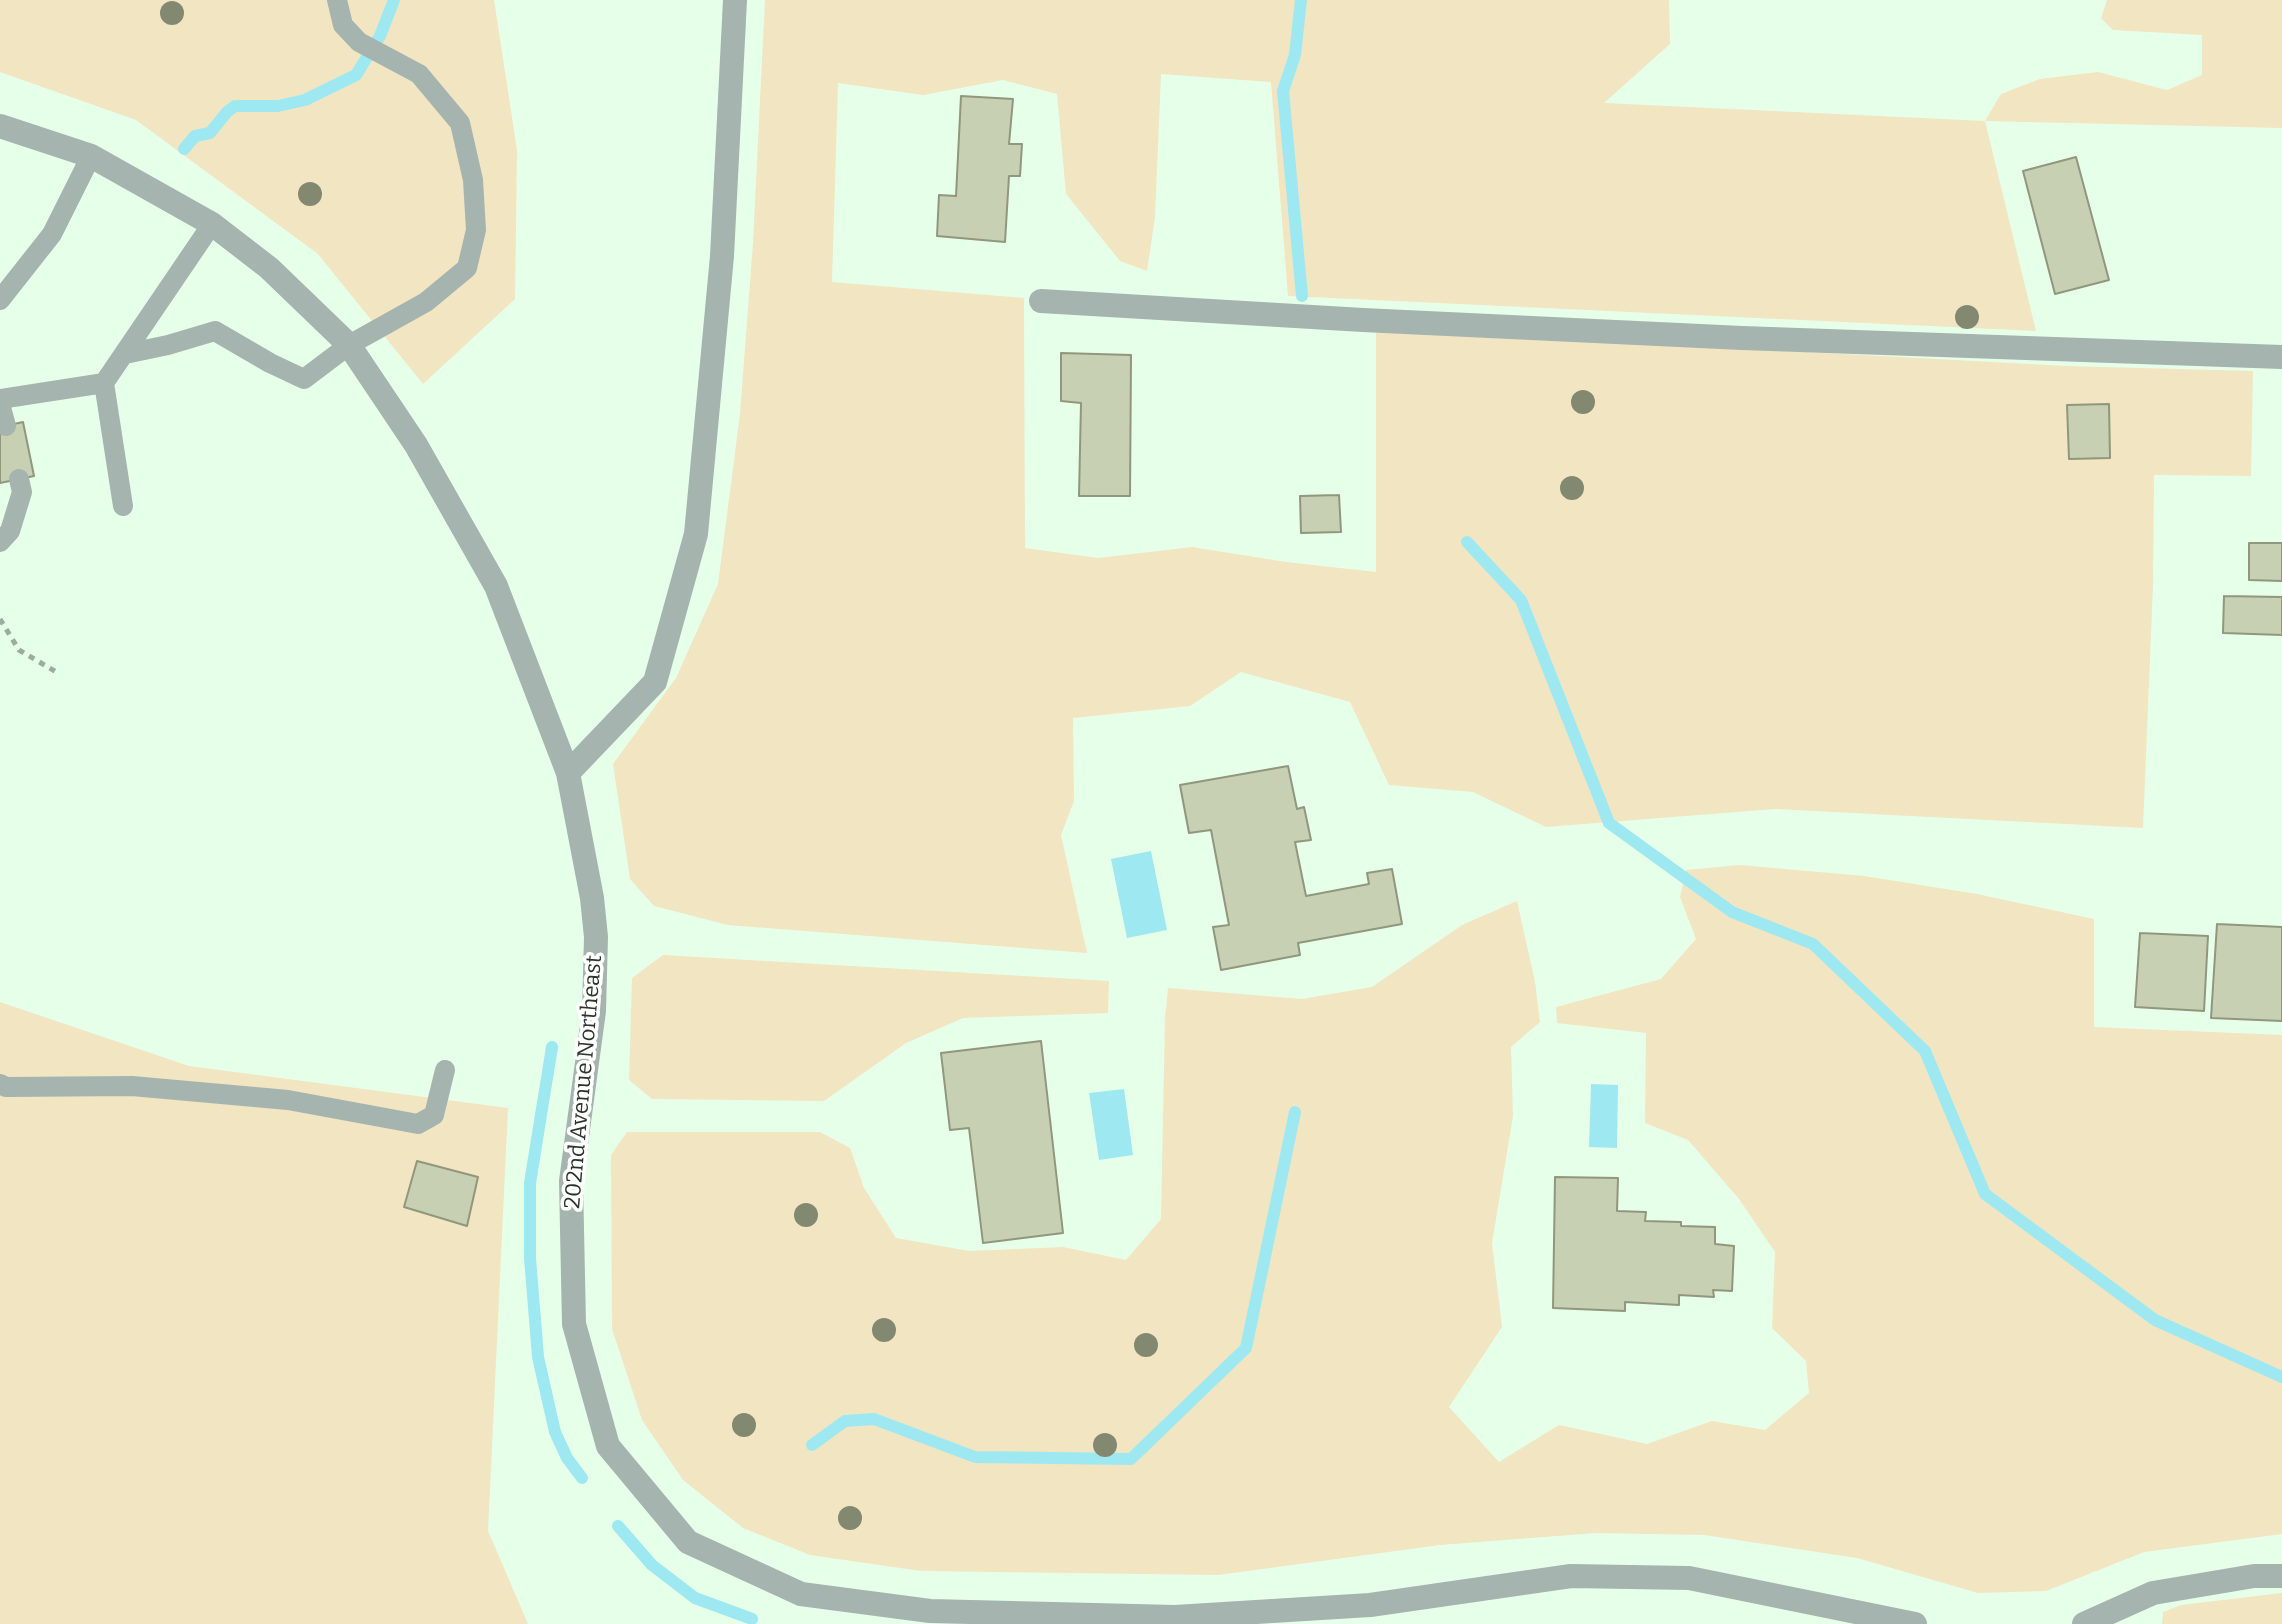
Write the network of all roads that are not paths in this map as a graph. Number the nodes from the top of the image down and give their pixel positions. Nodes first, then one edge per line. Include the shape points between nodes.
1 (337, 0) edge
2 (735, 0) edge
3 (0, 126) edge
4 (91, 156) junction
5 (212, 224) junction
6 (0, 300) edge
7 (1041, 301) dead end
8 (349, 345) junction
9 (125, 354) junction
10 (2282, 357) edge
11 (104, 383) junction
12 (0, 401) edge
13 (6, 426) dead end
14 (19, 479) dead end
15 (123, 506) dead end
16 (0, 542) edge
17 (568, 773) junction
18 (445, 1070) dead end
19 (0, 1084) edge
20 (2282, 1576) edge
21 (1915, 1624) edge
22 (2084, 1624) edge

1 - 8 lane via 343,25 359,42 419,74 460,123 473,180 476,230 467,268 426,302
2 - 17 street via 722,256 696,534 655,682
3 - 4 street, 202nd Avenue Northeast
4 - 5 street, 202nd Avenue Northeast
4 - 6 lane via 52,234
5 - 8 street, 202nd Avenue Northeast via 269,268
5 - 9 lane
7 - 10 street via 1742,338
8 - 9 lane via 304,379 215,331
8 - 17 street, 202nd Avenue Northeast via 416,445 496,586
9 - 11 lane
11 - 12 lane
11 - 15 lane
12 - 13 lane
14 - 16 lane via 22,492 10,531
17 - 21 street, 202nd Avenue Northeast via 596,937 594,1011 571,1181 574,1324 608,1446 688,1542 801,1594 930,1611 1175,1617 1370,1605 1571,1576 1689,1578
18 - 19 lane via 434,1115 418,1124 288,1100 132,1086
20 - 22 street via 2153,1593

